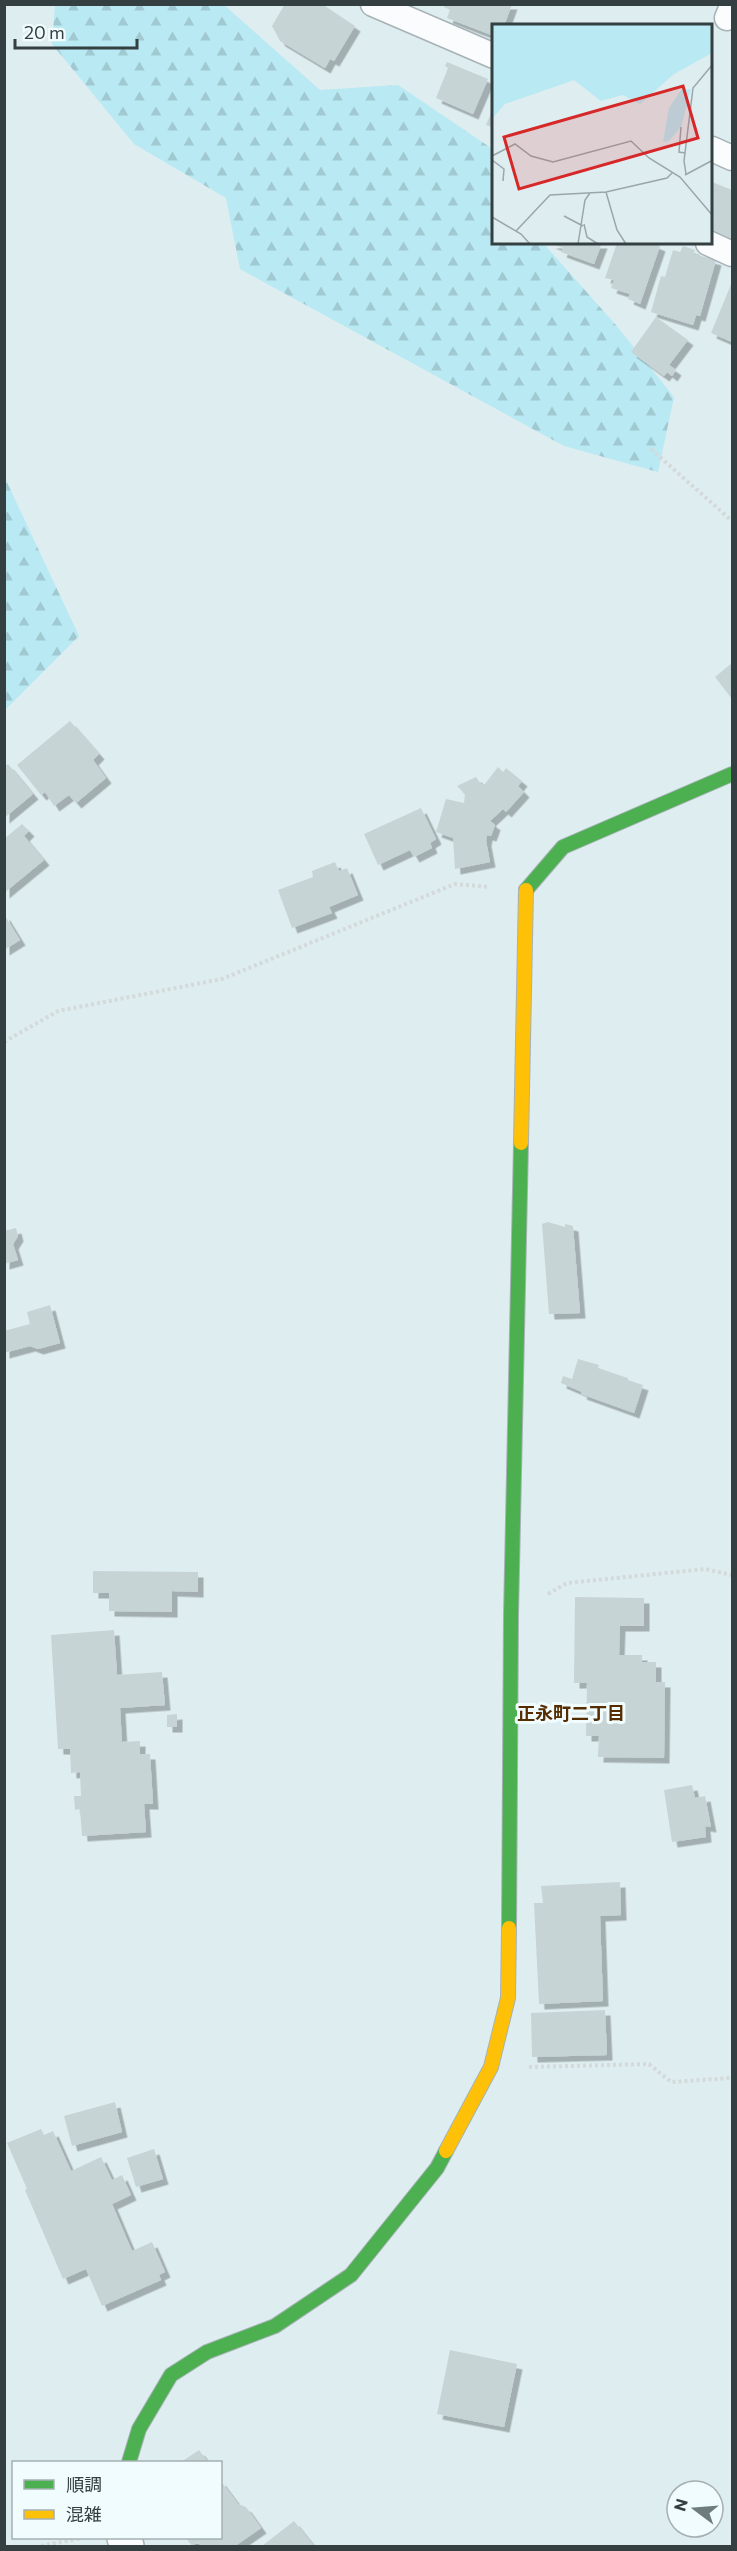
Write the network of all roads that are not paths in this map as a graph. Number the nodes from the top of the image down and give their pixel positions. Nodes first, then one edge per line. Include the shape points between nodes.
1 (373, 4) edge
2 (492, 55) edge
3 (713, 150) edge
4 (732, 158) edge
5 (710, 244) edge
6 (732, 254) edge
7 (732, 774) edge
8 (130, 2461) edge

1 - 2 lane
3 - 4 lane
5 - 6 lane
7 - 8 street via 563,847 526,891 511,1615 508,1998 491,2067 437,2168 351,2275 275,2326 207,2352 171,2375 139,2429

